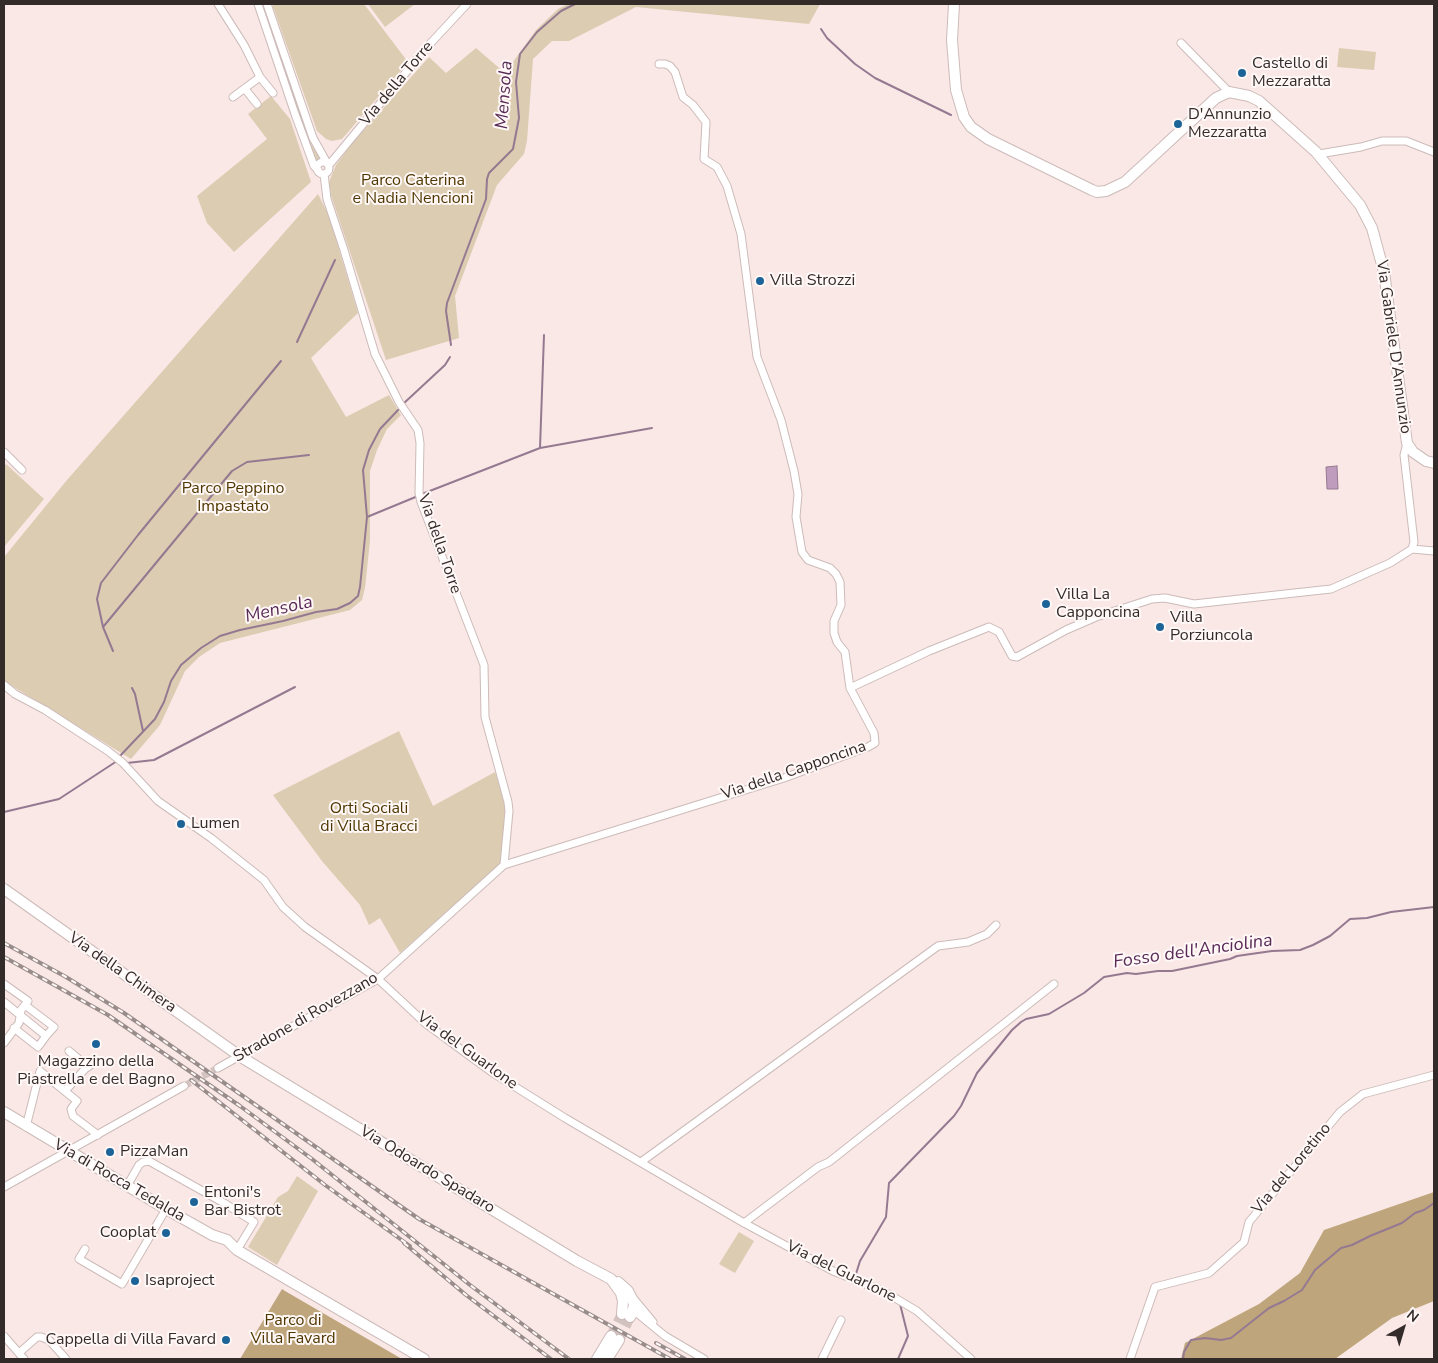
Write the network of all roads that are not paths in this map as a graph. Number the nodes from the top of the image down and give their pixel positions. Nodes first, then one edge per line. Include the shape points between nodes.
1 (218, 4) edge
2 (258, 4) edge
3 (267, 4) edge
4 (467, 4) edge
5 (954, 4) edge
6 (1181, 43) dead end
7 (659, 64) dead end
8 (260, 77) junction
9 (245, 88) junction
10 (1229, 92) junction
11 (273, 93) dead end
12 (233, 97) dead end
13 (257, 104) dead end
14 (1434, 152) edge
15 (1319, 154) junction
16 (328, 164) junction
17 (321, 172) junction
18 (1407, 443) junction
19 (4, 452) edge
20 (1434, 463) edge
21 (22, 470) dead end
22 (1412, 549) junction
23 (1434, 551) edge
24 (4, 685) edge
25 (850, 688) junction
26 (504, 864) junction
27 (4, 889) edge
28 (996, 925) dead end
29 (378, 979) junction
30 (4, 984) edge
31 (1054, 984) dead end
32 (4, 1002) edge
33 (25, 1005) junction
34 (21, 1016) junction
35 (14, 1028) junction
36 (46, 1036) junction
37 (4, 1043) edge
38 (69, 1051) dead end
39 (241, 1057) junction
40 (96, 1061) dead end
41 (88, 1067) junction
42 (218, 1068) tunnel mouth
43 (1434, 1075) edge
44 (184, 1086) tunnel mouth
45 (65, 1091) junction
46 (4, 1112) edge
47 (26, 1126) junction
48 (98, 1135) junction
49 (68, 1152) junction
50 (641, 1162) junction
51 (127, 1186) junction
52 (4, 1187) edge
53 (166, 1209) junction
54 (744, 1223) junction
55 (85, 1249) dead end
56 (237, 1250) junction
57 (606, 1277) junction
58 (628, 1299) junction
59 (626, 1315) joint
60 (841, 1320) dead end
61 (665, 1336) junction
62 (4, 1337) edge
63 (21, 1356) edge
64 (66, 1359) edge
65 (424, 1359) edge
66 (596, 1359) edge
67 (607, 1359) edge
68 (704, 1359) edge
69 (822, 1359) edge
70 (971, 1359) edge
71 (1130, 1359) edge

1 - 8 street
2 - 17 street, Via della Torre via 314,166
3 - 16 street via 313,138
4 - 16 street, Via della Torre
5 - 10 street via 952,40 956,90 971,127 988,139 1097,192 1124,182 1191,119 1216,98
6 - 10 street
7 - 25 street via 670,66 675,72 683,98 706,122 704,159 717,167 727,186 741,234 757,357 781,420 794,470 798,494 796,517 802,552 808,560 830,568 840,582 841,605 834,621 834,633 845,652
8 - 9 street
8 - 11 street
9 - 12 street
9 - 13 street
10 - 15 street, Via Gabriele D'Annunzio via 1258,101
14 - 15 street via 1406,141 1382,141
15 - 18 street, Via Gabriele D'Annunzio via 1360,205 1378,246
16 - 17 street, Via della Torre via 319,163
17 - 26 street, Via della Torre via 375,354 419,437 423,508 484,664 485,717 509,811
18 - 20 street, Via Gabriele D'Annunzio via 1413,452
18 - 22 street via 1404,455 1414,542
19 - 21 street
22 - 23 street
22 - 25 street via 1390,563 1331,589 1194,604 1165,598 1152,599 1096,617 1017,657 1012,656 999,632 990,627
24 - 29 street, Via del Guarlone via 123,763 158,801 264,880 284,907 305,927
25 - 26 street, Via della Capponcina via 876,739 868,747 784,778
26 - 29 street, Stradone di Rovezzano
27 - 39 street, Via della Chimera
28 - 50 street via 987,934 968,942 938,946
29 - 39 street, Stradone di Rovezzano
29 - 50 street, Via del Guarlone via 426,1023 493,1073
30 - 33 street via 28,1001
31 - 54 street via 829,1162
32 - 34 street
33 - 34 street
33 - 36 street via 54,1026
34 - 35 street
34 - 36 street
35 - 36 street via 38,1047
35 - 37 street
38 - 41 street
39 - 42 street, Stradone di Rovezzano
39 - 57 street, Via Odoardo Spadaro
40 - 41 street
41 - 45 street
43 - 71 street, Via del Loretino via 1363,1094 1340,1112 1249,1222 1244,1242 1209,1273 1155,1287
44 - 48 street
45 - 47 street via 40,1071
45 - 48 street, Via di Rocca Tedalda via 77,1101 71,1109 73,1116
46 - 47 street, Via di Rocca Tedalda
47 - 49 street, Via di Rocca Tedalda
48 - 49 street
49 - 51 street, Via di Rocca Tedalda
49 - 52 street
50 - 54 street, Via del Guarlone
51 - 53 street, Via di Rocca Tedalda
51 - 56 street via 138,1165 149,1161 254,1222
53 - 55 street via 122,1284 79,1259
53 - 56 street, Via di Rocca Tedalda via 212,1235 224,1238
54 - 70 street, Via del Guarlone via 917,1311
56 - 65 street, Via di Rocca Tedalda
57 - 58 street, Via Odoardo Spadaro
57 - 58 street via 624,1286
58 - 59 street
58 - 61 street
59 - 61 street via 637,1313
60 - 69 street
61 - 68 street
62 - 63 street
63 - 64 street via 37,1337 41,1337 49,1340
66 - 67 street via 615,1338

